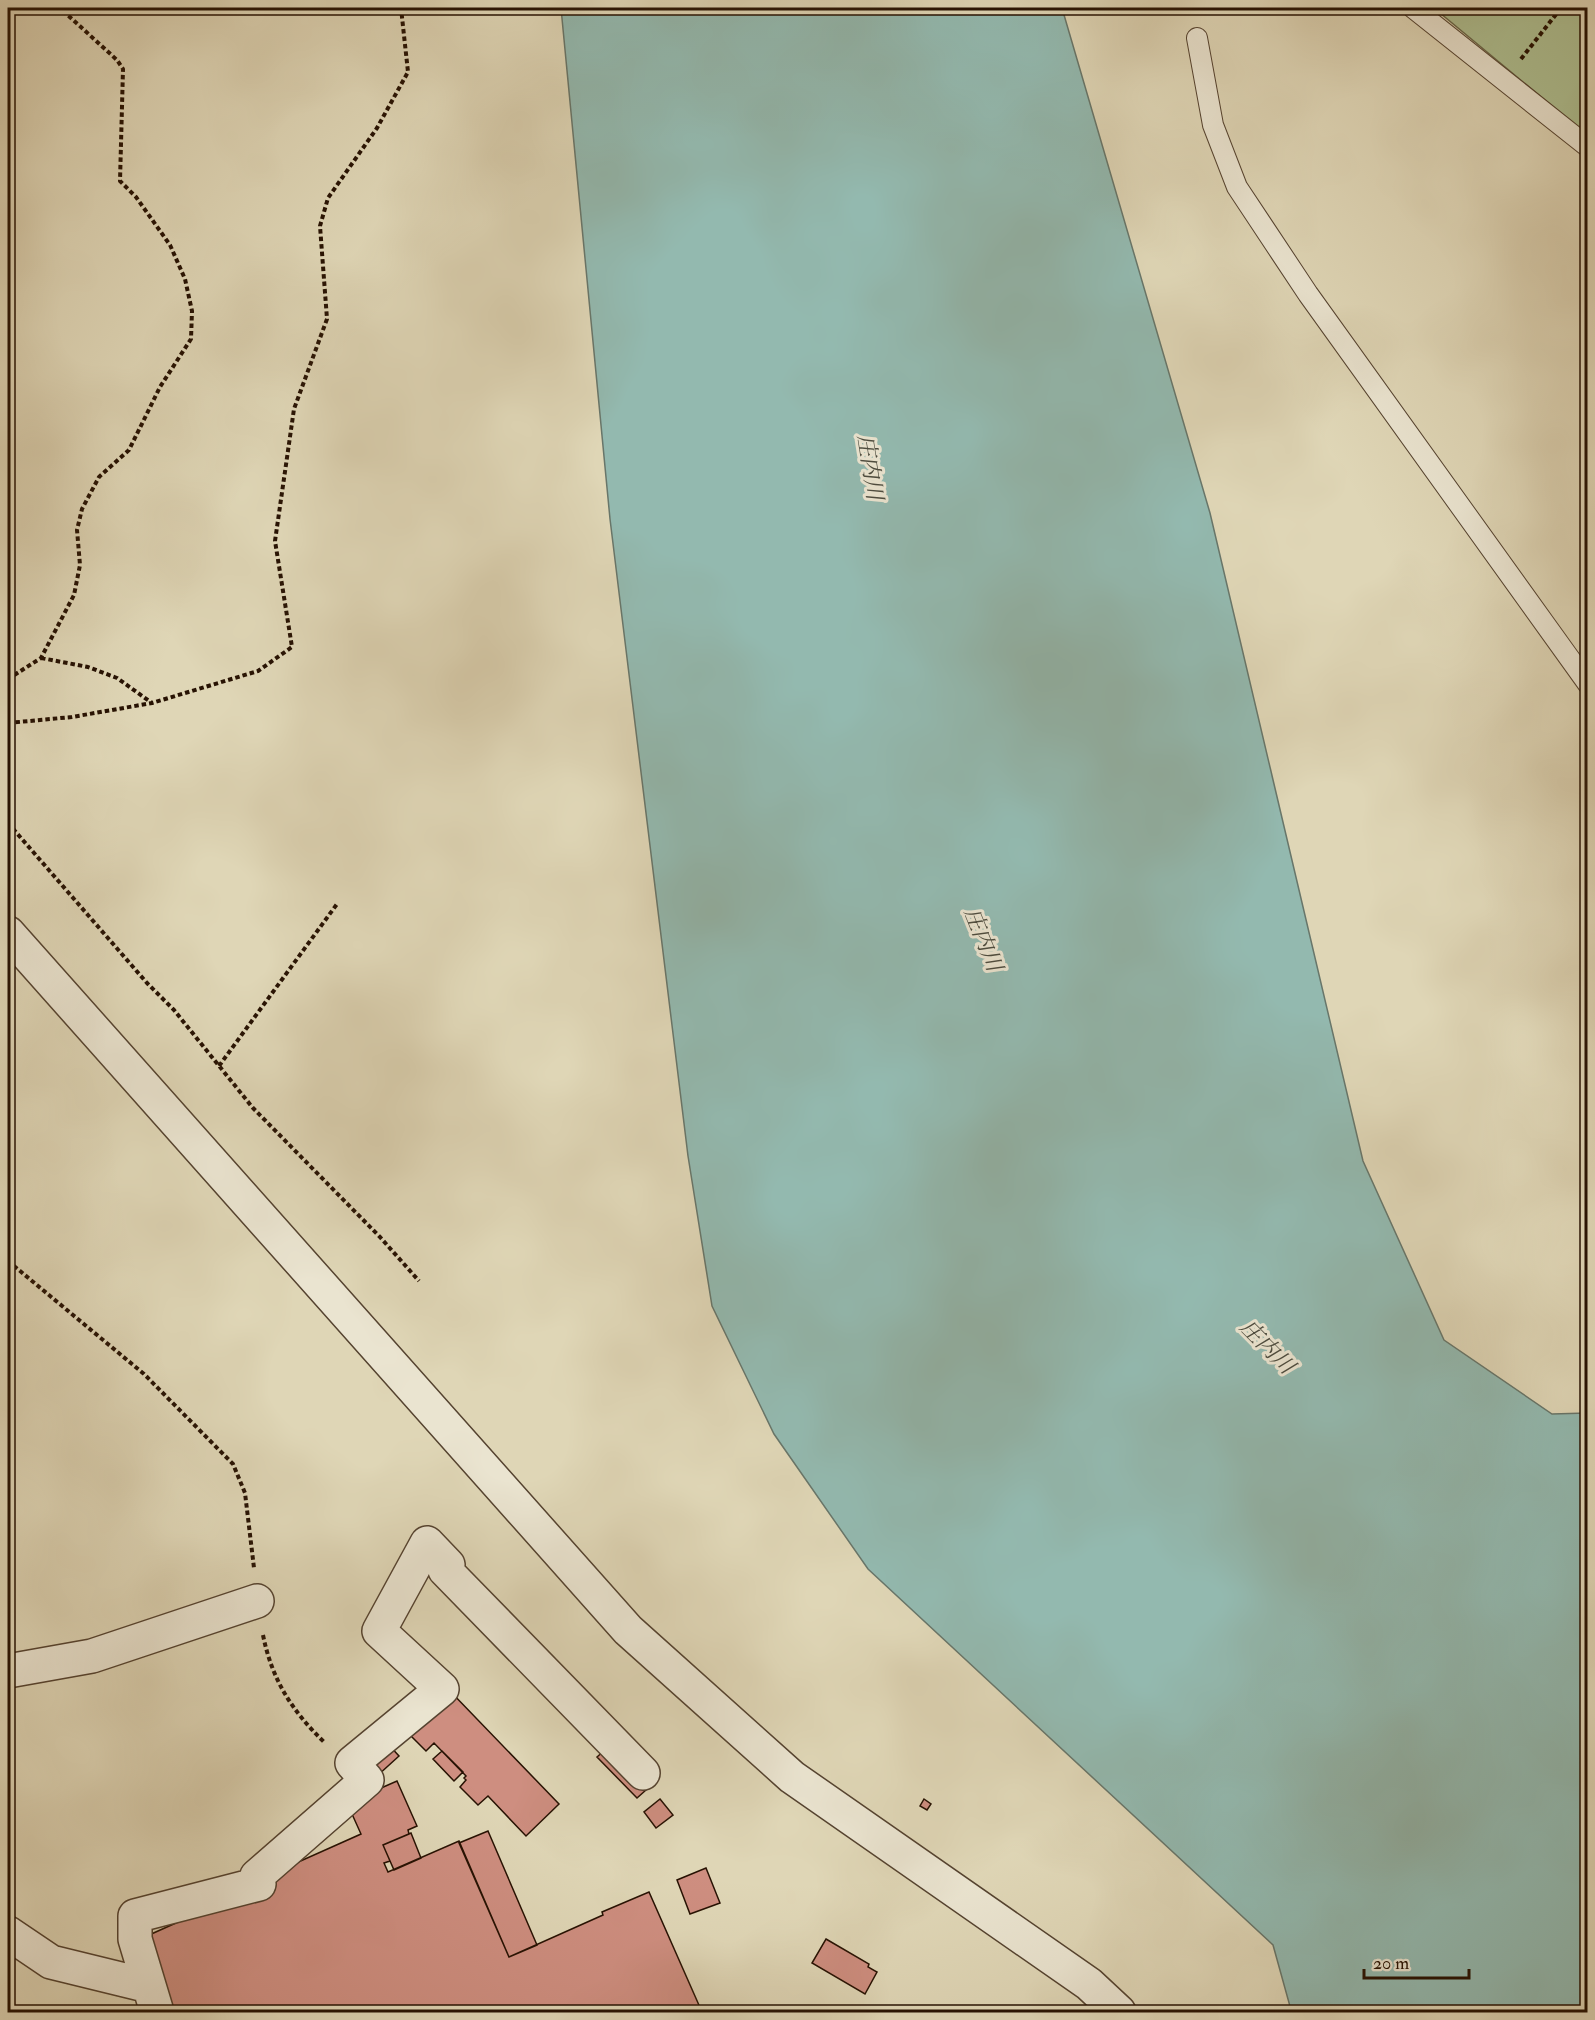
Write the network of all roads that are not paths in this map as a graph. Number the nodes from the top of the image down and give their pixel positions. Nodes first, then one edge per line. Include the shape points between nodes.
1 (1413, 8) edge
2 (1197, 38) dead end
3 (1587, 147) edge
4 (1587, 684) edge
5 (8, 933) edge
6 (257, 1601) road end
7 (8, 1671) edge
8 (643, 1773) dead end
9 (8, 1933) edge
10 (153, 1999) edge
11 (1119, 2013) edge

1 - 3 lane
2 - 4 lane via 1213,125 1237,187 1308,294
5 - 11 street via 628,1630 792,1777 1089,1984
6 - 7 street via 92,1656
8 - 10 street via 445,1570 448,1565 427,1543 379,1631 442,1689 352,1763 367,1780 257,1876 259,1884 135,1916 135,1939
9 - 10 street via 51,1962

